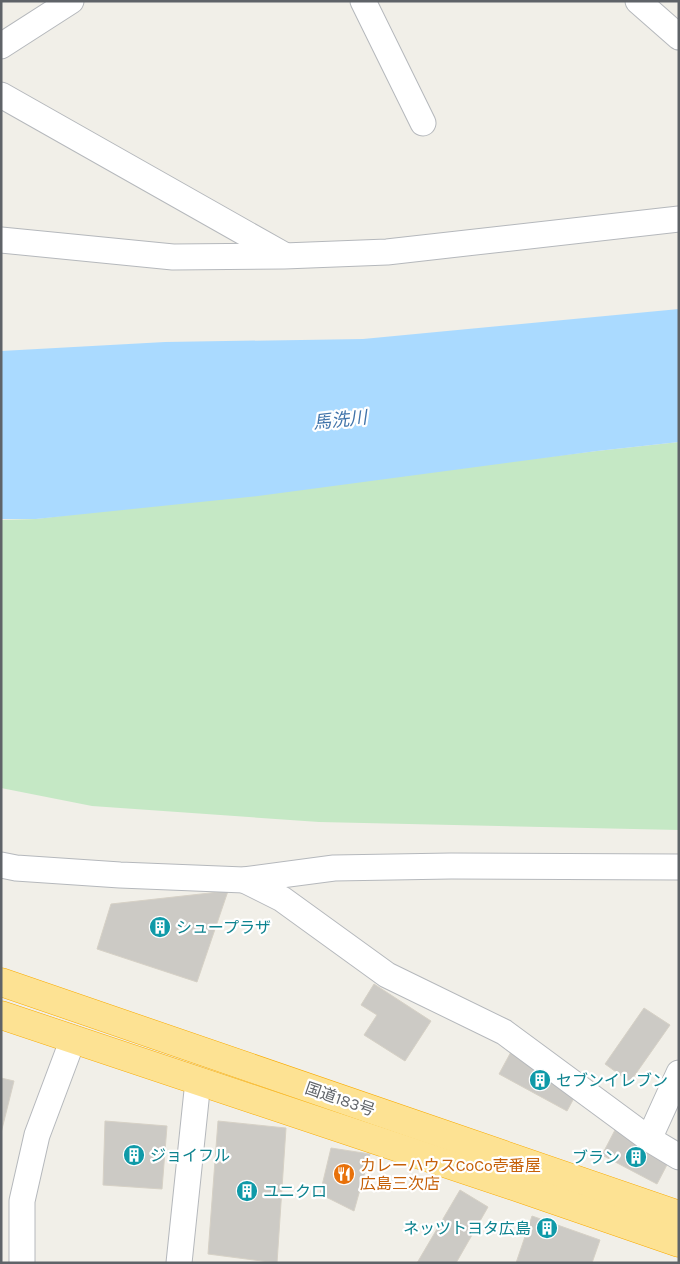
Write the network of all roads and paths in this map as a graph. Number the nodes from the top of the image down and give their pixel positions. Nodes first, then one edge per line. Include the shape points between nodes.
1 (71, 1) edge
2 (363, 1) edge
3 (638, 1) edge
4 (679, 37) edge
5 (1, 46) edge
6 (1, 95) edge
7 (423, 123) dead end
8 (679, 219) edge
9 (1, 240) edge
10 (284, 256) junction
11 (1, 865) edge
12 (679, 867) edge
13 (244, 880) junction
14 (1, 982) edge
15 (1, 1015) edge
16 (73, 1039) junction
17 (679, 1073) edge
18 (198, 1081) junction
19 (649, 1139) junction
20 (679, 1157) edge
21 (679, 1215) edge
22 (679, 1243) edge
23 (22, 1263) edge
24 (179, 1263) edge

1 - 5 street
2 - 7 street
3 - 4 street
6 - 10 street
8 - 10 street via 387,252
9 - 10 street via 172,257
11 - 13 street via 120,875
12 - 13 street via 334,868
13 - 19 street via 282,899 387,975 504,1032
14 - 21 highway, 国道183号
15 - 16 highway, 国道183号
16 - 18 highway, 国道183号
16 - 23 street via 37,1134 22,1201
17 - 19 street
18 - 22 highway, 国道183号
18 - 24 street
19 - 20 street

